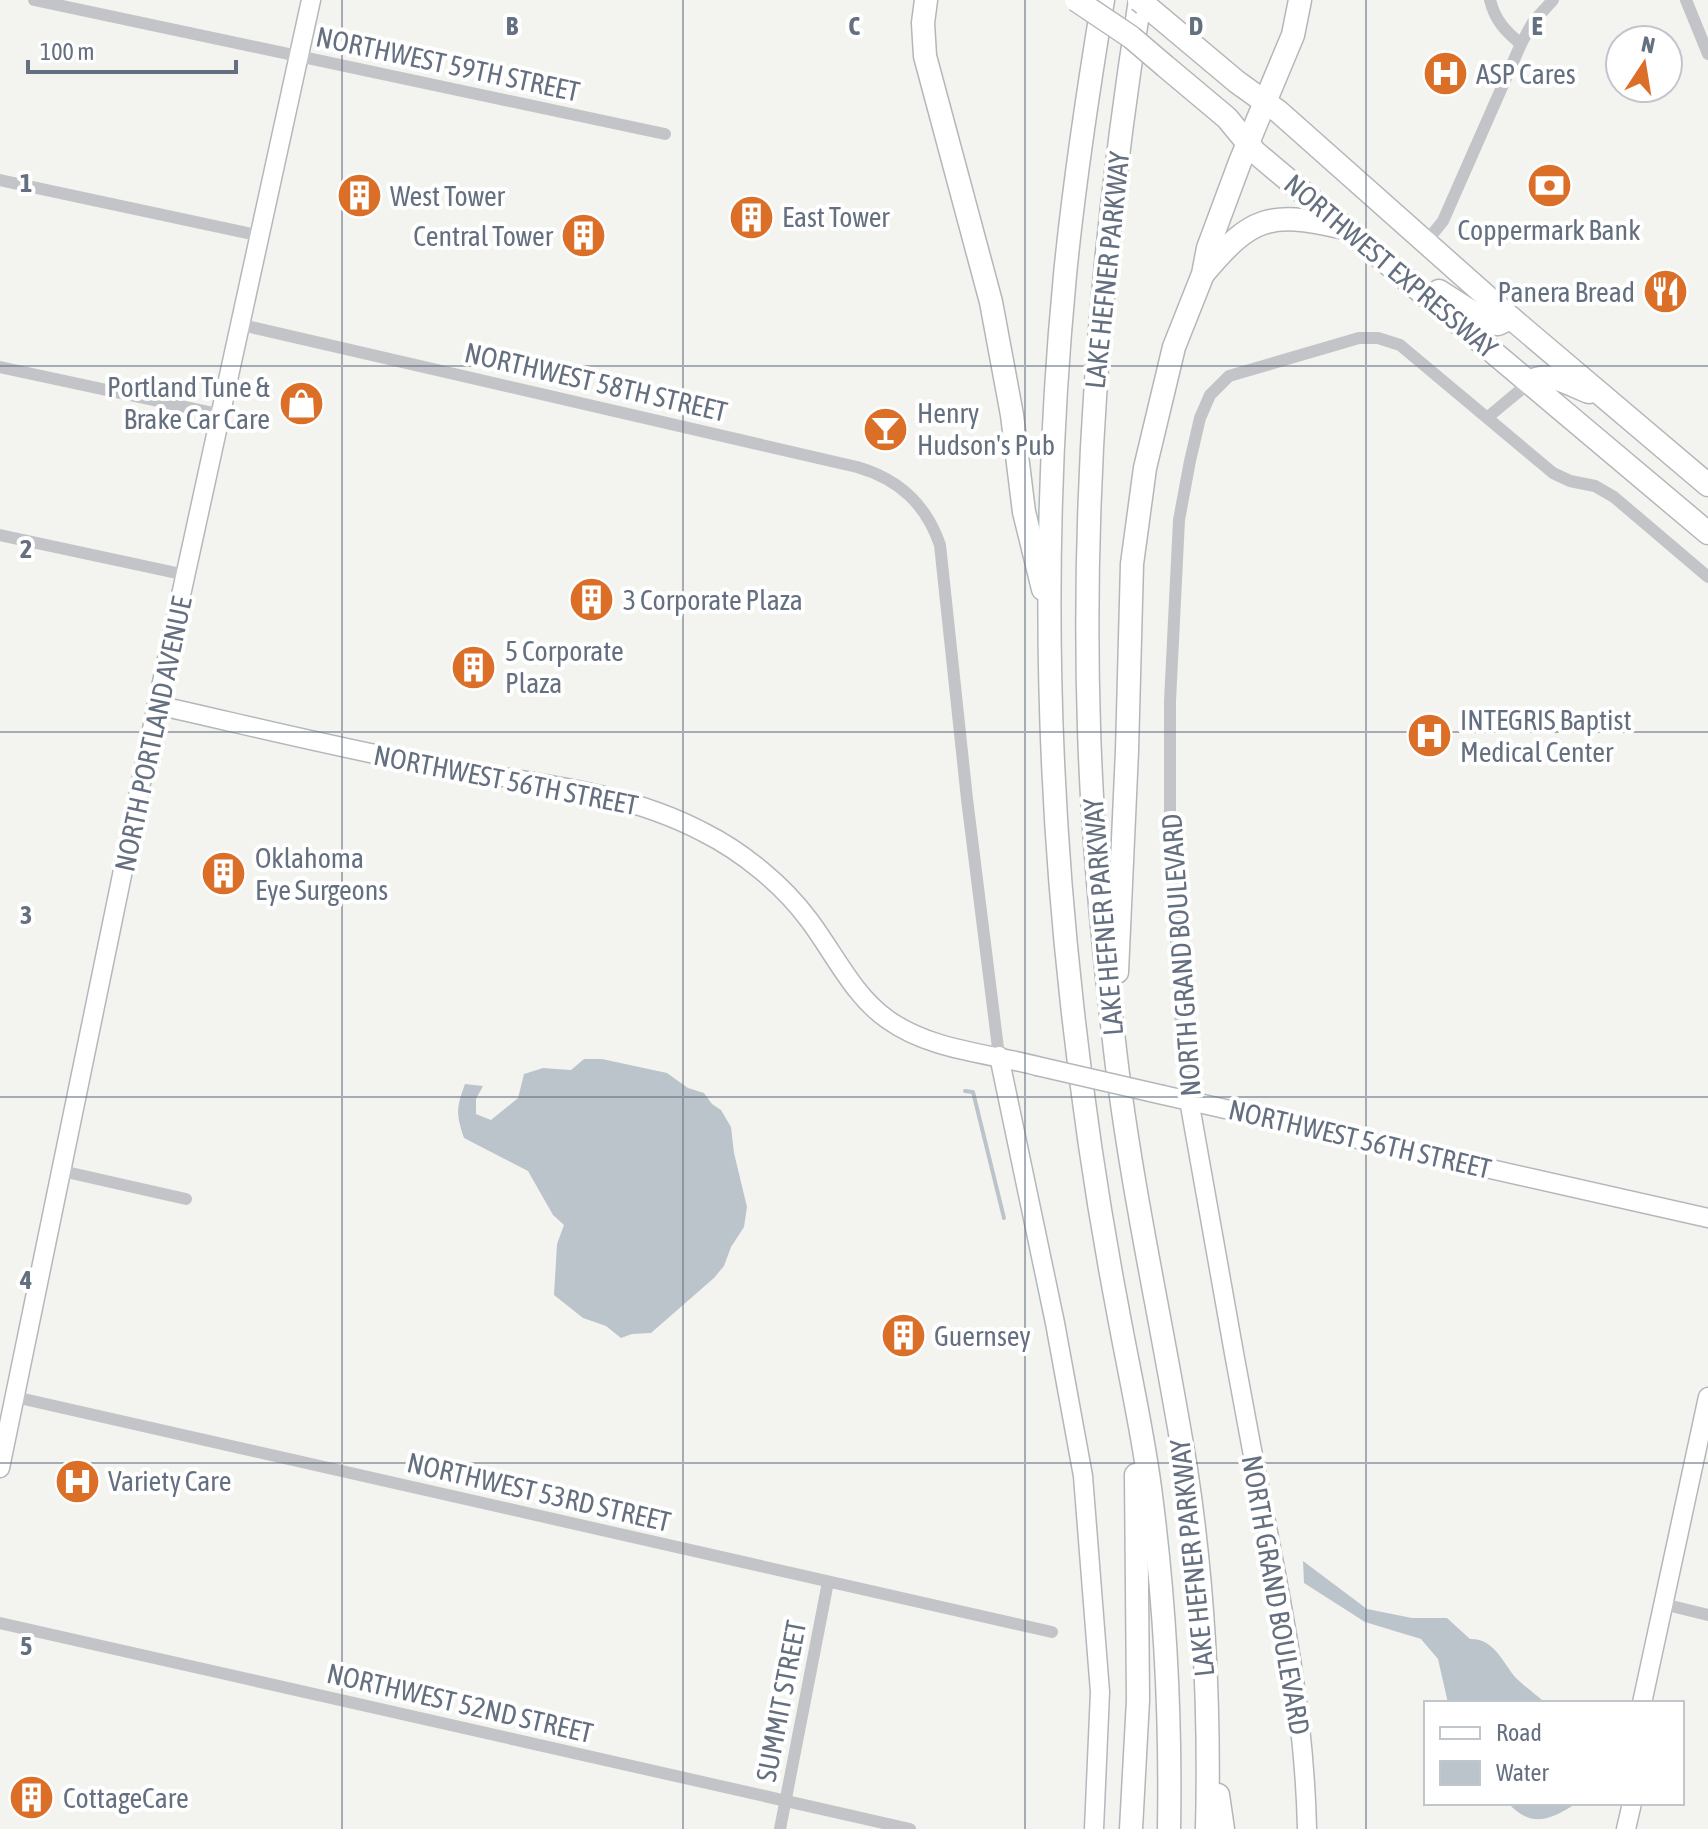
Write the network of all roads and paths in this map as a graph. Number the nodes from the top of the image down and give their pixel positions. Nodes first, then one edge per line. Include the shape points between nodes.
1 (34, 0) edge
2 (311, 0) edge
3 (926, 0) edge
4 (1076, 0) edge
5 (1103, 0) edge
6 (1140, 0) edge
7 (1300, 0) edge
8 (1490, 0) edge
9 (1553, 0) edge
10 (1686, 0) edge
11 (1521, 44) junction
12 (1708, 54) edge
13 (299, 57) junction
14 (1264, 101) junction
15 (665, 134) dead end
16 (1247, 142) junction
17 (0, 180) edge
18 (1344, 228) junction
19 (261, 236) junction
20 (1426, 242) junction
21 (1379, 256) junction
22 (1203, 274) junction
23 (1511, 318) junction
24 (242, 325) junction
25 (0, 367) edge
26 (1530, 382) junction
27 (1605, 398) junction
28 (223, 415) junction
29 (1488, 417) junction
30 (1708, 485) edge
31 (1708, 533) edge
32 (0, 535) edge
33 (186, 575) junction
34 (1708, 577) edge
35 (1051, 621) junction
36 (157, 705) junction
37 (1114, 1045) junction
38 (999, 1056) junction
39 (1189, 1100) junction
40 (62, 1171) junction
41 (186, 1199) dead end
42 (1708, 1218) edge
43 (15, 1397) junction
44 (1708, 1397) edge
45 (1136, 1398) junction
46 (0, 1468) edge
47 (828, 1582) junction
48 (1663, 1604) junction
49 (1708, 1615) edge
50 (0, 1623) edge
51 (1052, 1632) dead end
52 (1642, 1701) edge
53 (1207, 1730) junction
54 (786, 1802) junction
55 (1632, 1805) edge
56 (780, 1829) edge
57 (910, 1829) edge
58 (1094, 1829) edge
59 (1131, 1829) edge
60 (1169, 1829) edge
61 (1207, 1829) edge
62 (1223, 1829) edge
63 (1307, 1829) edge
64 (1626, 1829) edge

1 - 13 street, NORTHWEST 59TH STREET
2 - 13 street, NORTH PORTLAND AVENUE
3 - 35 highway via 925,56 991,302 1024,512
4 - 16 highway, NORTHWEST EXPRESSWAY, bridge via 1131,37 1227,118
5 - 35 highway, LAKE HEFNER PARKWAY via 1065,278
6 - 14 highway, NORTHWEST EXPRESSWAY
6 - 37 highway, LAKE HEFNER PARKWAY via 1110,211 1092,431 1090,764
7 - 14 highway via 1293,35
8 - 11 street via 1505,32
9 - 11 street
10 - 12 street
11 - 20 street via 1443,221
13 - 15 street, NORTHWEST 59TH STREET
13 - 19 street, NORTH PORTLAND AVENUE
14 - 16 highway
14 - 20 highway, NORTHWEST EXPRESSWAY
16 - 18 highway, NORTHWEST EXPRESSWAY
16 - 22 highway
17 - 19 street
18 - 21 highway, NORTHWEST EXPRESSWAY
18 - 22 highway via 1297,218 1268,220 1236,237
19 - 24 street, NORTH PORTLAND AVENUE
20 - 23 highway, NORTHWEST EXPRESSWAY
21 - 23 highway via 1489,323
21 - 26 highway, NORTHWEST EXPRESSWAY
22 - 37 highway via 1174,347 1154,424 1132,564
23 - 27 highway, NORTHWEST EXPRESSWAY
24 - 28 street, NORTH PORTLAND AVENUE
24 - 38 street, NORTHWEST 58TH STREET via 857,467 894,481 925,512 940,545
25 - 28 street
26 - 27 highway via 1542,376
26 - 29 street
26 - 31 highway, NORTHWEST EXPRESSWAY
27 - 30 highway, NORTHWEST EXPRESSWAY
28 - 33 street, NORTH PORTLAND AVENUE
29 - 34 street via 1553,473 1614,497
29 - 39 street, NORTH GRAND BOULEVARD via 1411,352 1378,338 1359,338 1229,376 1210,395 1200,418 1179,520 1170,701 1170,843
32 - 33 street
33 - 36 street, NORTH PORTLAND AVENUE
35 - 45 highway, LAKE HEFNER PARKWAY via 1056,811 1072,1006 1109,1262
36 - 38 street, NORTHWEST 56TH STREET via 420,763 609,797 672,817 705,832 762,872 808,918 856,988 887,1019 929,1040
36 - 40 street, NORTH PORTLAND AVENUE
37 - 53 highway, LAKE HEFNER PARKWAY via 1186,1474
38 - 39 street, NORTHWEST 56TH STREET, bridge
38 - 58 street via 1083,1476 1100,1692
39 - 42 street, NORTHWEST 56TH STREET
39 - 63 street, NORTH GRAND BOULEVARD via 1288,1629
40 - 41 street
40 - 43 street, NORTH PORTLAND AVENUE
43 - 46 street, NORTH PORTLAND AVENUE
43 - 47 street, NORTHWEST 53RD STREET
44 - 48 street
45 - 59 highway via 1138,1700
45 - 60 highway, LAKE HEFNER PARKWAY via 1164,1610
47 - 51 street, NORTHWEST 53RD STREET
47 - 54 street, SUMMIT STREET
48 - 49 street
48 - 52 street
50 - 54 street, NORTHWEST 52ND STREET
53 - 61 highway, LAKE HEFNER PARKWAY
53 - 62 highway
54 - 56 street, SUMMIT STREET
54 - 57 street, NORTHWEST 52ND STREET
55 - 64 street

